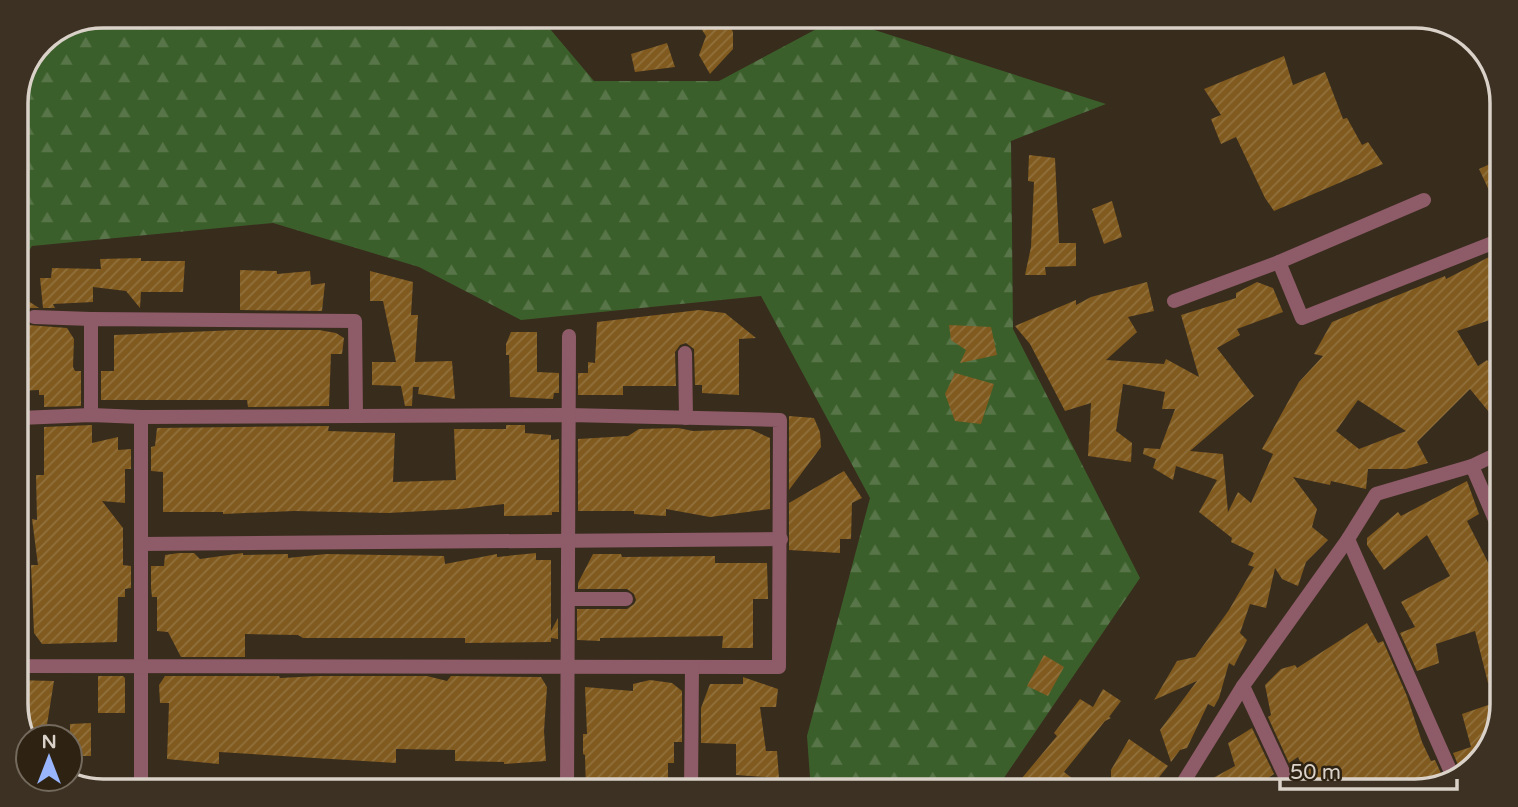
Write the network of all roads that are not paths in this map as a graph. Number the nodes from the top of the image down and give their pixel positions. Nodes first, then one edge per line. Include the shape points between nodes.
1 (1424, 200) dead end
2 (1490, 244) edge
3 (1279, 262) junction
4 (1174, 301) dead end
5 (34, 317) dead end
6 (91, 319) junction
7 (569, 336) dead end
8 (685, 353) dead end
9 (91, 415) junction
10 (569, 415) junction
11 (356, 416) junction
12 (141, 417) junction
13 (28, 418) edge
14 (686, 418) junction
15 (1490, 457) edge
16 (1472, 466) junction
17 (1490, 508) edge
18 (780, 539) junction
19 (1348, 539) junction
20 (568, 541) junction
21 (141, 544) junction
22 (568, 598) junction
23 (626, 598) dead end
24 (28, 666) edge
25 (141, 666) junction
26 (568, 667) junction
27 (692, 667) junction
28 (1243, 686) junction
29 (1450, 770) edge
30 (141, 779) edge
31 (568, 779) edge
32 (691, 779) edge
33 (1185, 779) edge
34 (1286, 779) edge

1 - 3 street
2 - 3 street via 1302,318
3 - 4 street
5 - 6 street
6 - 9 street
6 - 11 street via 355,321
7 - 10 street
8 - 14 street
9 - 12 street
9 - 13 street
10 - 11 street
10 - 14 street
10 - 20 street
11 - 12 street
12 - 21 street
14 - 18 street via 780,420
15 - 16 street
16 - 17 street
16 - 19 street via 1376,494
18 - 20 street
18 - 27 street via 779,667
19 - 28 street
19 - 29 street
20 - 21 street
20 - 22 street
21 - 25 street
22 - 23 street
22 - 26 street
24 - 25 street
25 - 26 street
25 - 30 street
26 - 27 street
26 - 31 street
27 - 32 street
28 - 33 street
28 - 34 street

